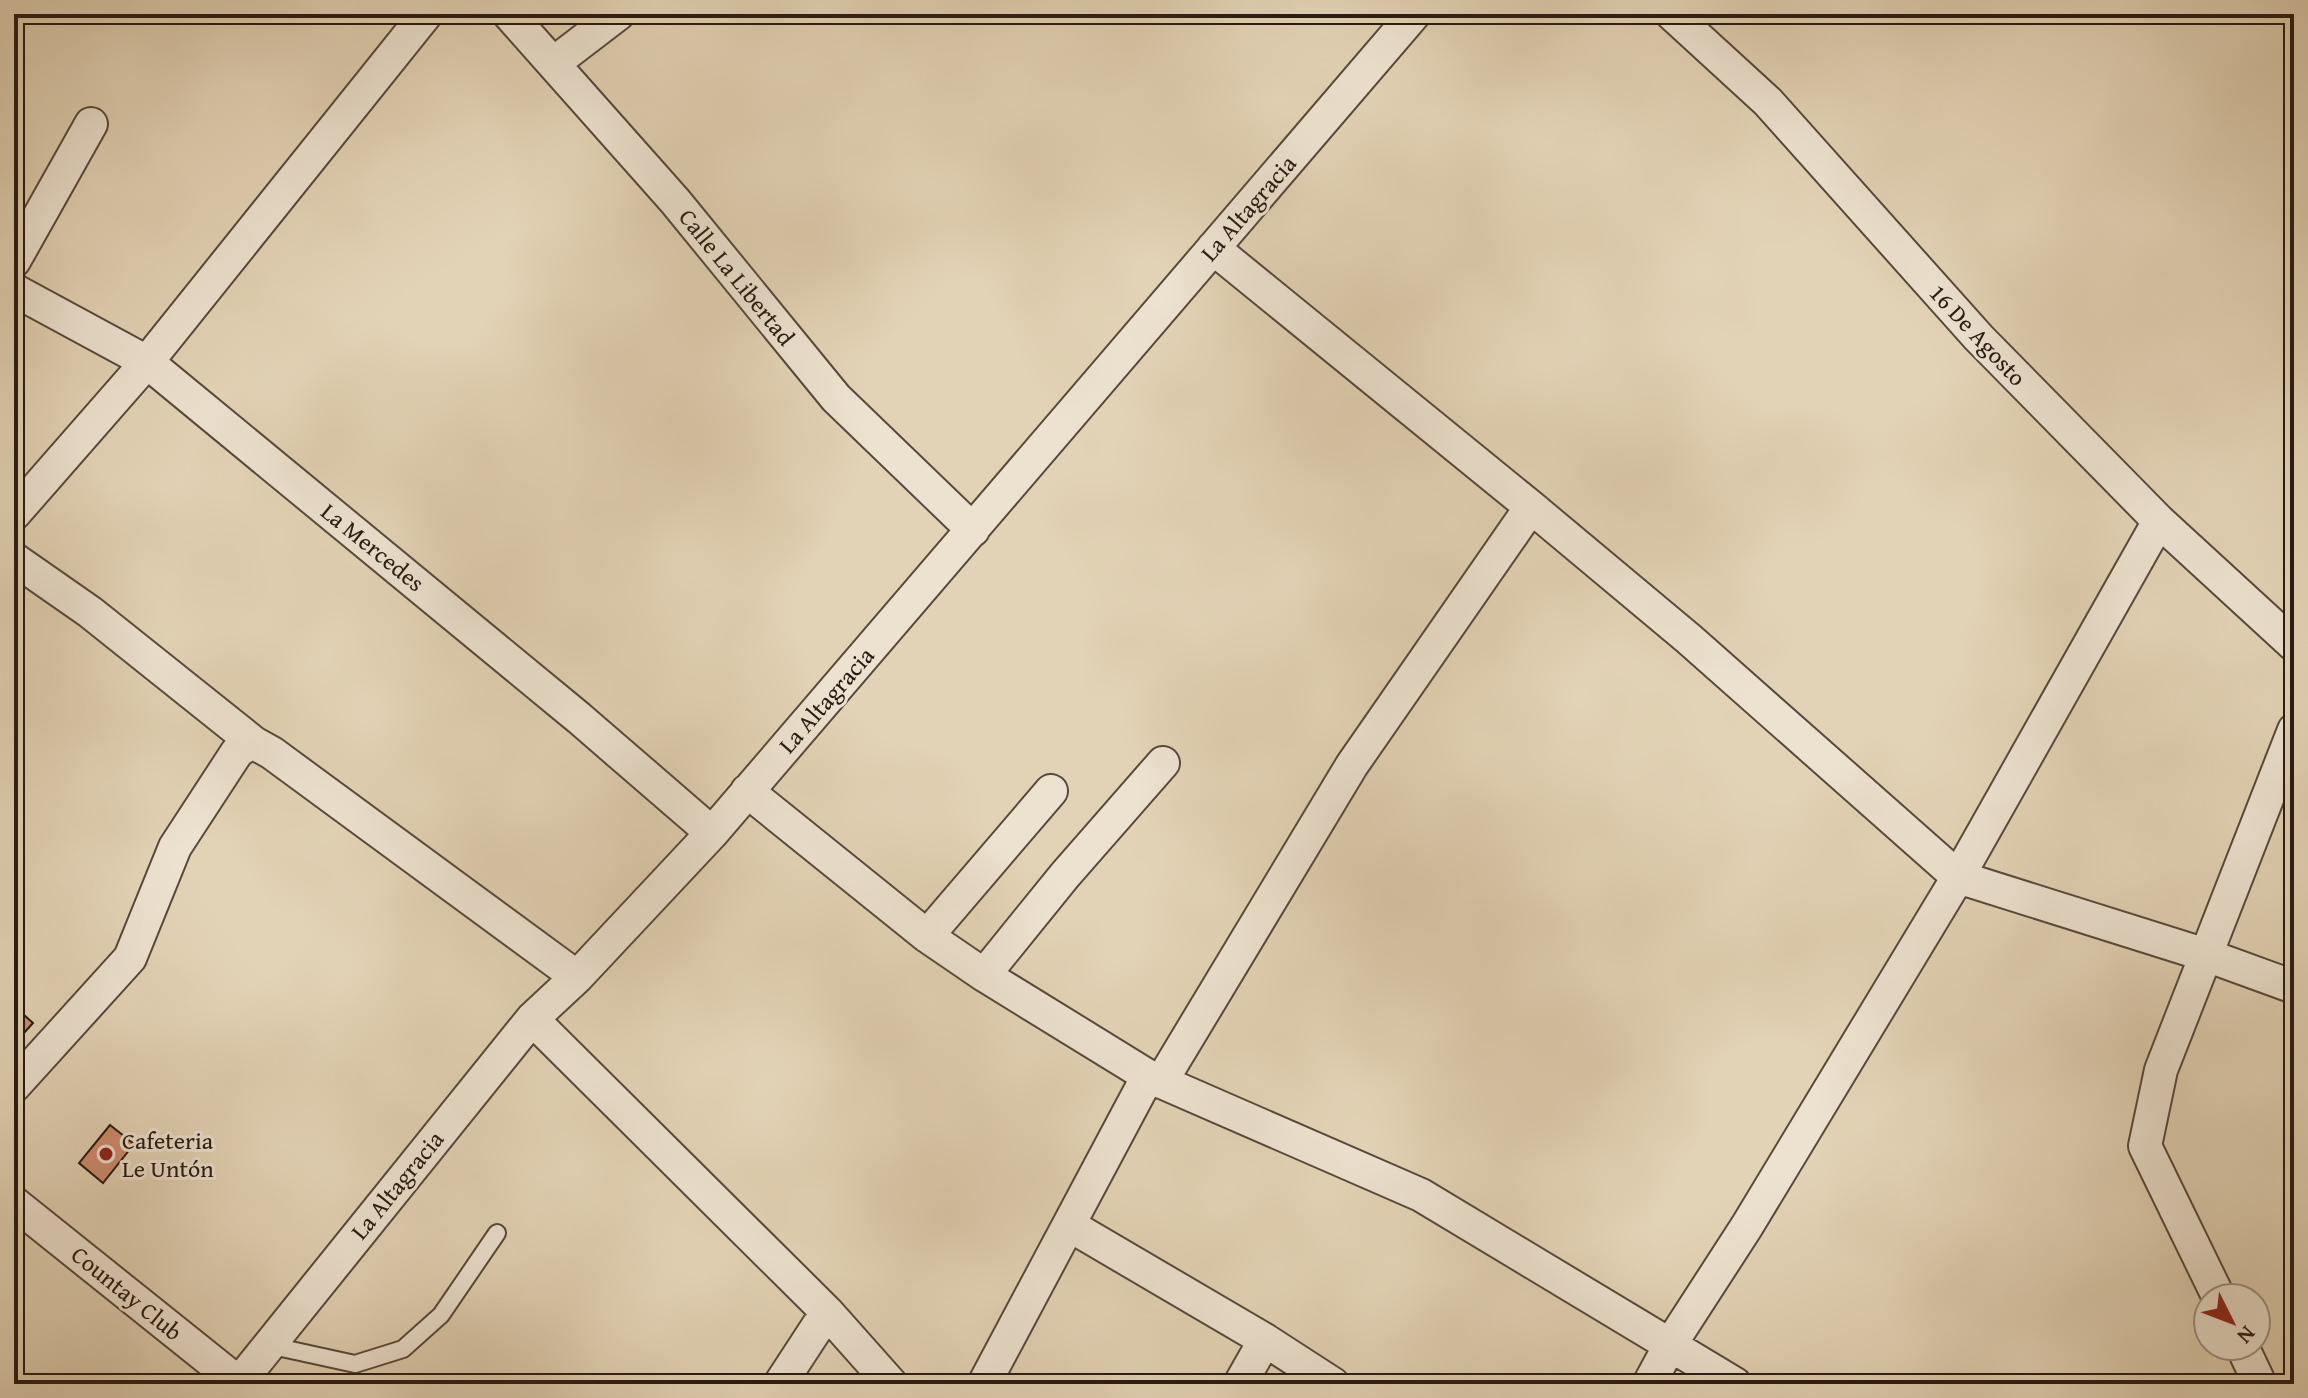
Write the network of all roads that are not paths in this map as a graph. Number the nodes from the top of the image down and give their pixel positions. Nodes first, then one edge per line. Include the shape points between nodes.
1 (426, 14) edge
2 (509, 14) edge
3 (618, 14) edge
4 (1414, 14) edge
5 (1672, 14) edge
6 (554, 63) junction
7 (91, 124) dead end
8 (1213, 248) junction
9 (14, 261) edge
10 (14, 290) edge
11 (147, 362) junction
12 (1531, 507) junction
13 (14, 514) edge
14 (2159, 521) junction
15 (973, 530) junction
16 (14, 559) edge
17 (2294, 645) edge
18 (2294, 730) edge
19 (254, 743) junction
20 (1163, 763) dead end
21 (747, 791) junction
22 (1051, 791) dead end
23 (712, 833) junction
24 (1958, 877) junction
25 (927, 936) junction
26 (2206, 955) junction
27 (984, 975) junction
28 (577, 977) junction
29 (2294, 987) edge
30 (532, 1019) junction
31 (1155, 1079) junction
32 (14, 1086) edge
33 (14, 1203) edge
34 (1069, 1225) junction
35 (497, 1233) dead end
36 (2211, 1282) edge
37 (827, 1312) junction
38 (1265, 1340) junction
39 (268, 1345) junction
40 (1670, 1345) junction
41 (2250, 1362) edge
42 (239, 1384) edge
43 (780, 1384) edge
44 (891, 1384) edge
45 (984, 1384) edge
46 (1240, 1384) edge
47 (1333, 1384) edge
48 (1649, 1384) edge
49 (1735, 1384) edge
50 (2260, 1384) edge

1 - 11 street
2 - 6 street, Calle La Libertad
3 - 6 street
4 - 8 street, La Altagracia
5 - 14 street, 16 De Agosto via 1768,102 1979,338
6 - 15 street, Calle La Libertad via 836,398
7 - 9 street
8 - 12 street
8 - 15 street, La Altagracia
10 - 11 street, La Mercedes
11 - 13 street
11 - 23 street, La Mercedes
12 - 24 street
12 - 31 street via 1352,765
14 - 17 street, 16 De Agosto
14 - 24 street
15 - 21 street, La Altagracia
16 - 19 street via 90,612
18 - 26 street
19 - 28 street
19 - 32 street via 237,752 175,847 130,958
20 - 27 street
21 - 23 street, La Altagracia
21 - 25 street
22 - 25 street
23 - 28 street, La Altagracia
24 - 26 street
24 - 40 street
25 - 27 street
26 - 29 street
26 - 36 street via 2161,1070 2145,1146
27 - 31 street
28 - 30 street, La Altagracia
30 - 37 street
30 - 39 street, La Altagracia
31 - 34 street
31 - 40 street via 1421,1195
33 - 42 street, Countay Club
34 - 38 street
34 - 45 street
35 - 39 lane via 441,1315 403,1349 355,1364
37 - 43 street
37 - 44 street
38 - 46 street
38 - 47 street
39 - 42 street, La Altagracia
40 - 48 street
40 - 49 street
41 - 50 street

